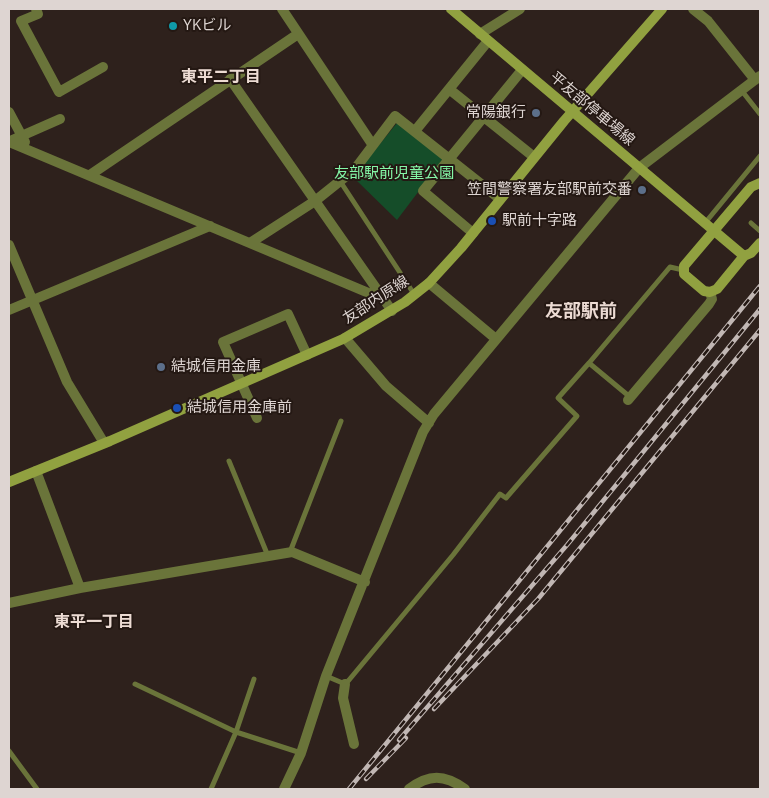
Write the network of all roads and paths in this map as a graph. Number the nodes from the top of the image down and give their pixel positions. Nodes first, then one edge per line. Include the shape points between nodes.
1 (36, 9) edge
2 (282, 9) edge
3 (451, 9) edge
4 (520, 9) edge
5 (693, 9) edge
6 (658, 10) edge
7 (298, 34) junction
8 (484, 37) junction
9 (103, 68) dead end
10 (522, 70) junction
11 (758, 78) edge
12 (230, 79) junction
13 (449, 89) junction
14 (742, 91) junction
15 (9, 112) edge
16 (572, 112) junction
17 (760, 114) edge
18 (483, 118) junction
19 (60, 120) dead end
20 (415, 131) junction
21 (22, 136) junction
22 (10, 142) edge
23 (372, 144) junction
24 (29, 149) junction
25 (760, 156) edge
26 (534, 157) junction
27 (449, 158) junction
28 (639, 168) junction
29 (90, 175) junction
30 (340, 181) junction
31 (760, 183) edge
32 (500, 199) junction
33 (315, 201) junction
34 (705, 223) junction
35 (751, 223) dead end
36 (210, 226) junction
37 (714, 231) junction
38 (760, 231) edge
39 (473, 233) junction
40 (760, 242) edge
41 (250, 243) junction
42 (9, 246) edge
43 (744, 256) junction
44 (683, 270) junction
45 (429, 283) junction
46 (378, 291) junction
47 (710, 292) junction
48 (414, 294) junction
49 (32, 300) junction
50 (9, 310) edge
51 (392, 311) junction
52 (345, 338) junction
53 (496, 339) junction
54 (307, 355) junction
55 (589, 364) junction
56 (240, 384) junction
57 (629, 399) joint
58 (257, 418) dead end
59 (341, 421) dead end
60 (429, 423) junction
61 (104, 443) junction
62 (229, 461) dead end
63 (36, 471) junction
64 (9, 482) edge
65 (289, 552) junction
66 (268, 556) junction
67 (365, 582) junction
68 (80, 588) junction
69 (9, 603) edge
70 (326, 676) junction
71 (254, 679) dead end
72 (135, 684) dead end
73 (344, 684) junction
74 (236, 732) junction
75 (354, 744) dead end
76 (9, 751) edge
77 (301, 754) junction
78 (37, 789) edge
79 (211, 789) edge
80 (284, 789) edge
81 (409, 789) edge
82 (465, 789) edge

1 - 9 street via 38,14 21,21 59,92
2 - 7 street
3 - 8 main road, 平友部停車場線
4 - 8 street
5 - 11 street via 708,21
6 - 16 main road, 友部内原線
7 - 12 street
7 - 23 street
8 - 10 main road, 平友部停車場線
8 - 13 street
10 - 16 main road, 平友部停車場線
10 - 18 street
11 - 14 street
12 - 29 street
12 - 33 street
13 - 18 street
13 - 20 street
14 - 17 lane
14 - 28 street
15 - 21 street
16 - 26 main road, 友部内原線
16 - 28 main road, 平友部停車場線
18 - 26 street
18 - 27 street
19 - 21 street
20 - 23 street via 395,116
20 - 27 street
21 - 22 street
21 - 24 street
22 - 24 street
23 - 30 street via 354,169
24 - 29 street
25 - 34 lane
26 - 32 main road, 友部内原線
27 - 32 street
27 - 39 street via 423,191
28 - 34 main road, 平友部停車場線
28 - 53 street
29 - 36 street
30 - 33 street
30 - 48 lane
31 - 37 main road via 752,187
32 - 39 main road, 友部内原線
33 - 41 street
33 - 46 street
34 - 37 main road, 平友部停車場線
35 - 38 lane
36 - 41 street
36 - 49 street
37 - 43 main road, 平友部停車場線
37 - 44 main road
39 - 45 main road, 友部内原線
40 - 43 main road
41 - 46 street via 371,294
42 - 49 street
43 - 47 main road via 717,289
44 - 47 main road via 704,291
44 - 55 lane via 670,267
45 - 48 main road, 友部内原線
45 - 53 street
46 - 51 street
47 - 57 street via 712,299 709,304
48 - 51 main road, 友部内原線
49 - 50 street
49 - 61 street via 67,382
51 - 52 main road, 友部内原線
52 - 54 main road, 友部内原線
52 - 60 street via 386,386
53 - 60 street
54 - 56 main road, 友部内原線
54 - 56 street via 288,314 223,342
55 - 57 lane
55 - 73 lane via 558,398 577,416 506,498 500,494 453,556
56 - 58 street
56 - 61 main road, 友部内原線
59 - 65 lane
60 - 67 street
61 - 63 main road, 友部内原線
62 - 66 lane
63 - 64 main road, 友部内原線
63 - 68 street
65 - 66 street
65 - 67 street
66 - 68 street
67 - 70 street
68 - 69 street
70 - 73 lane
70 - 77 street
71 - 74 lane
72 - 74 lane
73 - 75 street via 343,698
74 - 77 lane
74 - 79 lane
76 - 78 lane
77 - 80 street
81 - 82 street via 432,777 444,778

